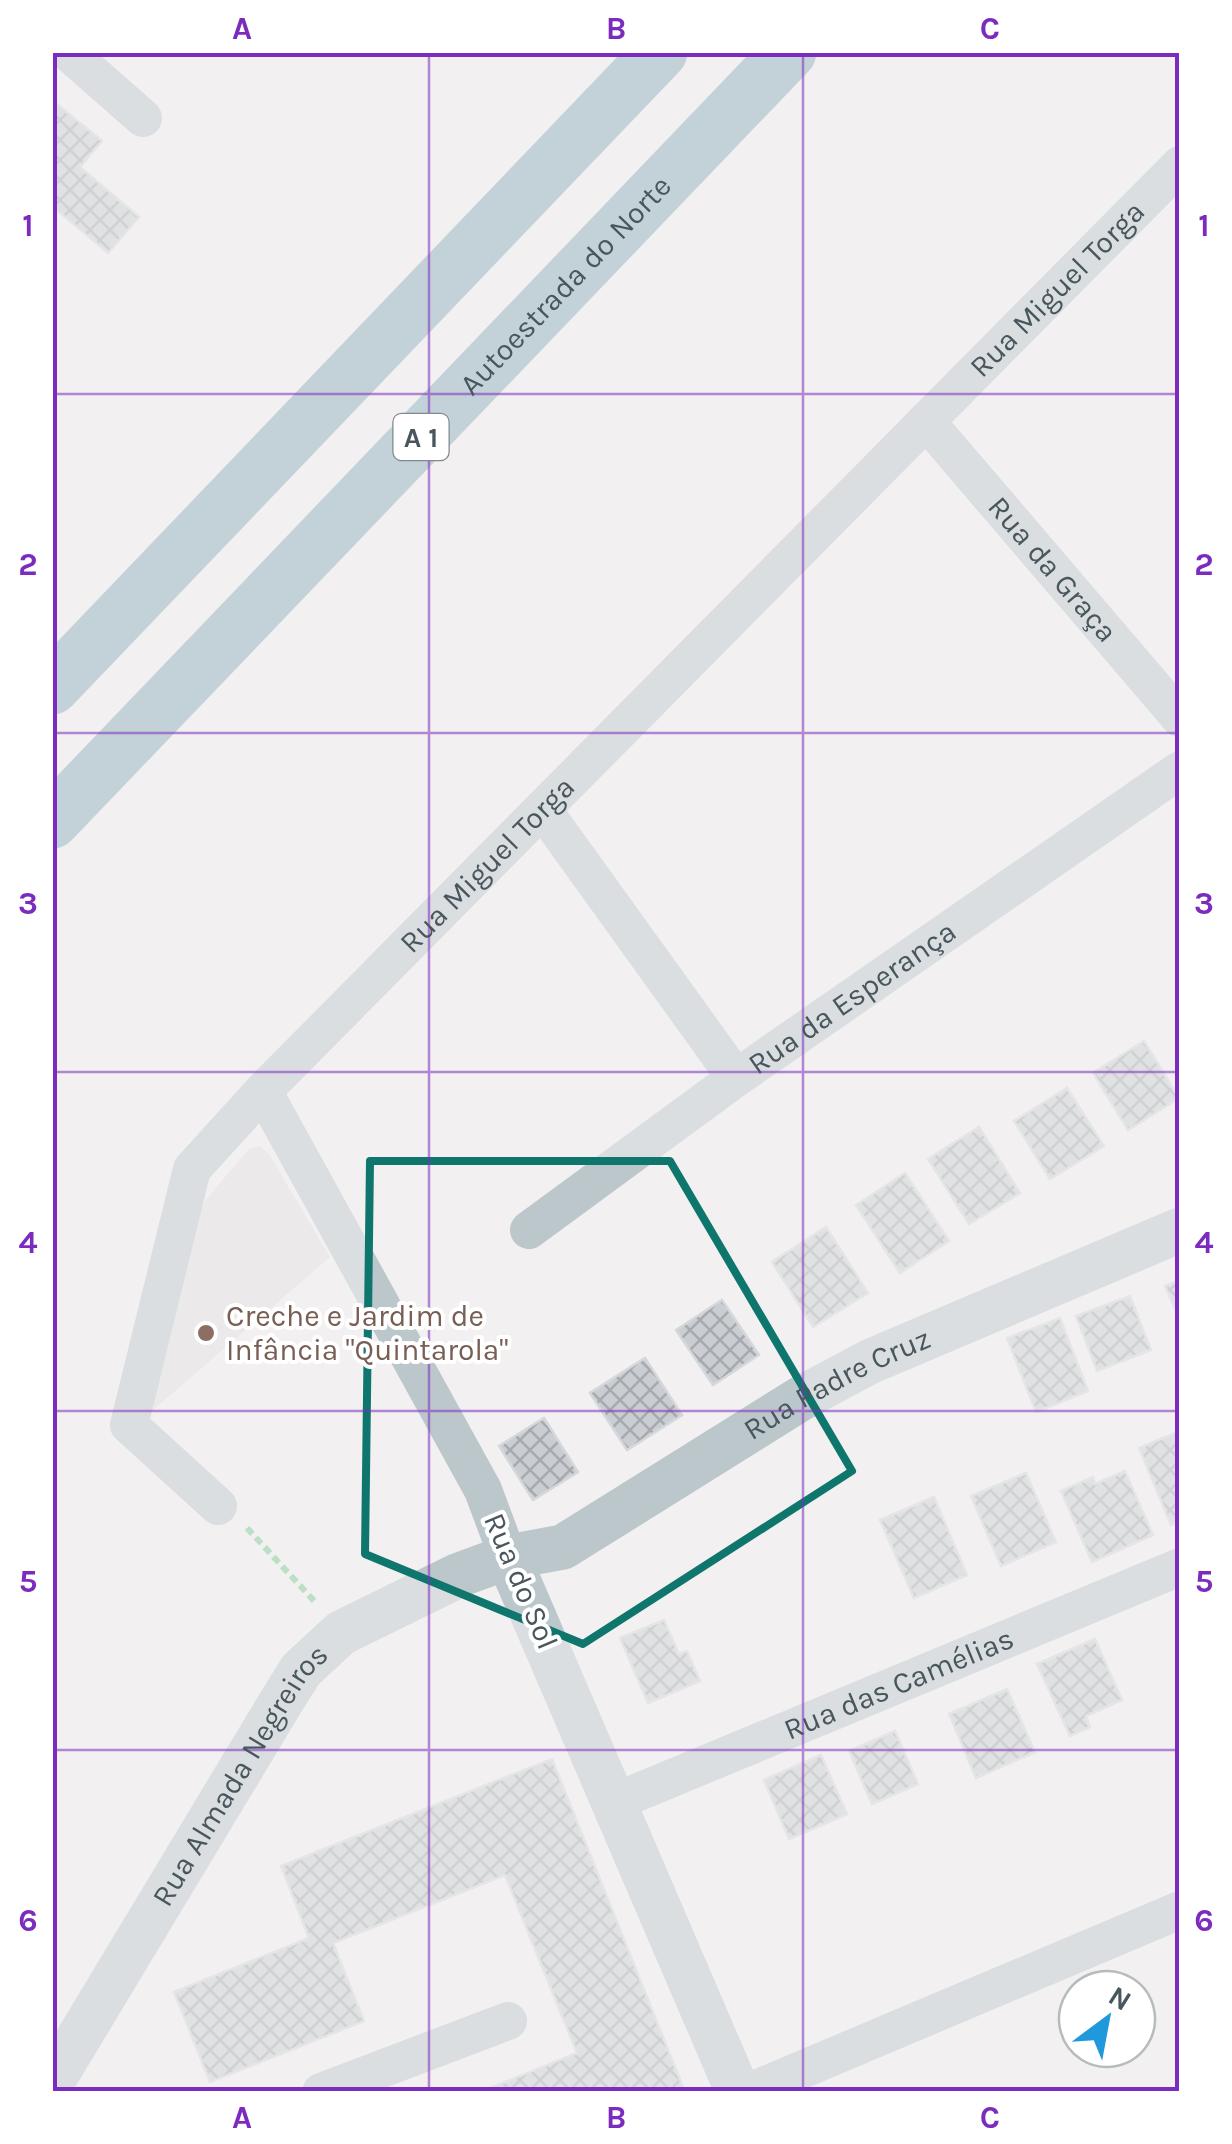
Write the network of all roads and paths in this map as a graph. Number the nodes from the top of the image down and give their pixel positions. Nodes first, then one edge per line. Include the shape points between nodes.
1 (68, 52) edge
2 (660, 52) edge
3 (788, 52) edge
4 (143, 118) dead end
5 (1180, 165) edge
6 (926, 421) junction
7 (52, 687) edge
8 (1180, 718) edge
9 (1180, 770) edge
10 (543, 810) junction
11 (52, 821) edge
12 (736, 1078) junction
13 (263, 1090) junction
14 (529, 1230) dead end
15 (1180, 1230) edge
16 (218, 1506) joint
17 (508, 1557) junction
18 (1180, 1567) edge
19 (340, 1633) junction
20 (617, 1801) junction
21 (1180, 1910) edge
22 (508, 2022) dead end
23 (52, 2082) edge
24 (321, 2092) edge
25 (738, 2092) edge
26 (749, 2092) edge

1 - 4 street
2 - 7 highway
3 - 11 highway, Autoestrada do Norte / A 1
5 - 6 street, Rua Miguel Torga
6 - 8 street, Rua da Graça
6 - 10 street, Rua Miguel Torga
9 - 12 street, Rua da Esperança
10 - 12 street
10 - 13 street, Rua Miguel Torga
12 - 14 street, Rua da Esperança
13 - 16 street, Rua Miguel Torga via 192,1168 130,1424
13 - 17 street, Rua do Sol via 483,1490
15 - 17 street, Rua Padre Cruz via 869,1362 564,1547
16 - 19 path via 258,1536
17 - 19 street, Rua Almada Negreiros
17 - 20 street, Rua do Sol
18 - 20 street, Rua das Camélias
19 - 23 street, Rua Almada Negreiros via 302,1670
20 - 25 street, Rua do Sol
21 - 26 street
22 - 24 street

